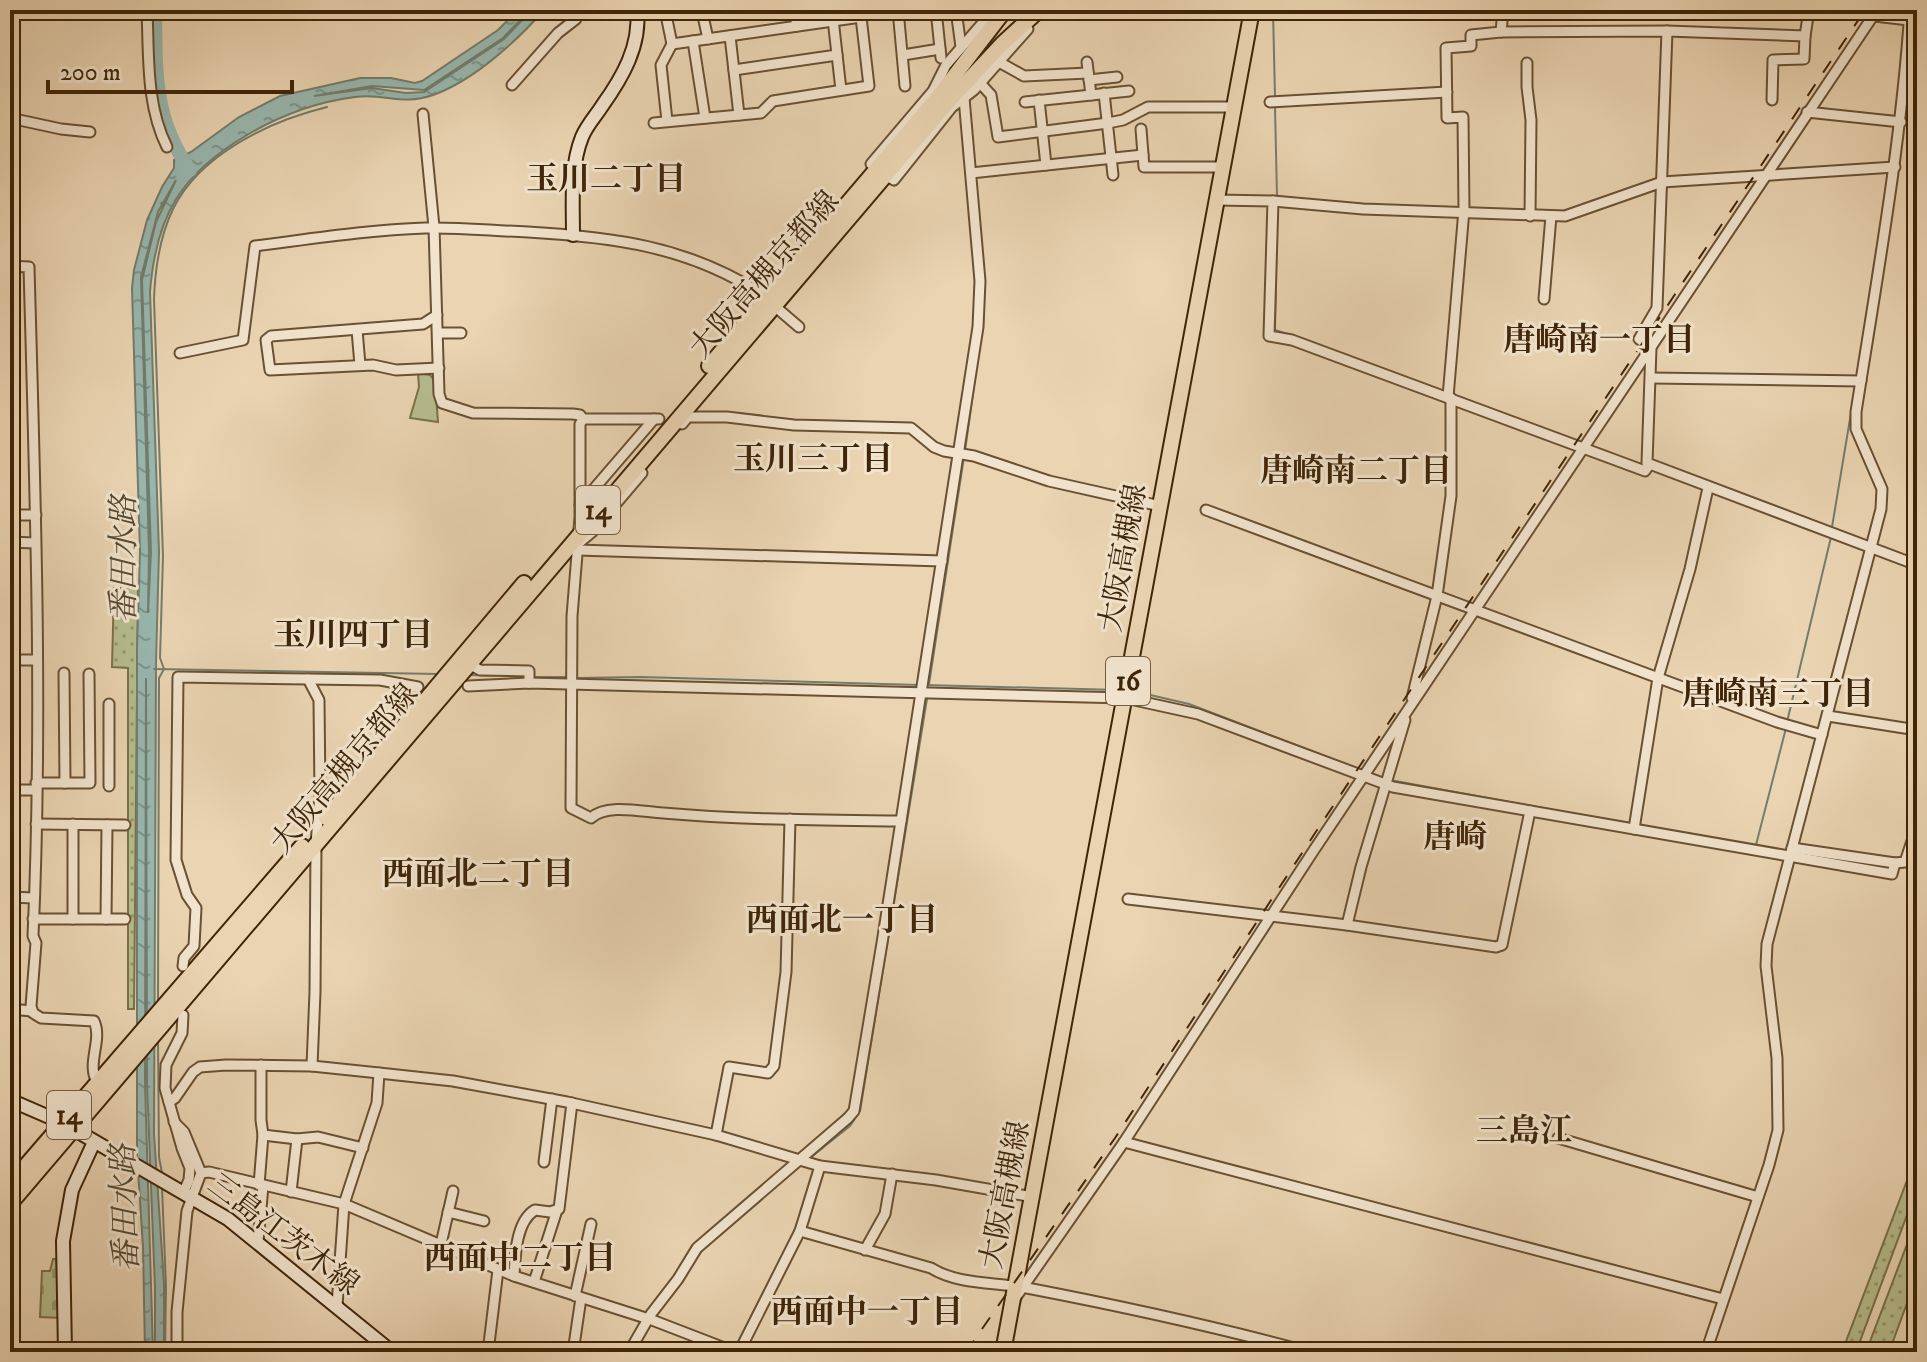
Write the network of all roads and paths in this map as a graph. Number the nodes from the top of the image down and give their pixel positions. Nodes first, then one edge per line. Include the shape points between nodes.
1 (13, 10) edge
2 (147, 10) edge
3 (577, 10) edge
4 (637, 10) edge
5 (665, 10) edge
6 (729, 10) edge
7 (794, 10) edge
8 (900, 10) edge
9 (936, 10) edge
10 (956, 10) edge
11 (994, 10) edge
12 (1005, 10) edge
13 (1039, 10) edge
14 (1252, 10) edge
15 (1503, 10) edge
16 (1809, 10) edge
17 (1824, 10) edge
18 (1855, 12) edge
19 (864, 13) edge
20 (1875, 13) edge
21 (832, 15) edge
22 (1912, 17) edge
23 (797, 26) junction
24 (1028, 29) dead end
25 (1667, 31) junction
26 (1501, 32) junction
27 (730, 36) junction
28 (1805, 36) junction
29 (708, 39) junction
30 (693, 41) junction
31 (672, 44) junction
32 (961, 47) junction
33 (837, 55) junction
34 (903, 55) junction
35 (999, 62) junction
36 (1527, 63) dead end
37 (734, 70) junction
38 (10, 71) edge
39 (1088, 72) junction
40 (1117, 77) dead end
41 (980, 83) junction
42 (512, 85) dead end
43 (905, 86) dead end
44 (841, 90) junction
45 (1129, 91) dead end
46 (1447, 92) junction
47 (1104, 93) junction
48 (1091, 95) junction
49 (964, 98) junction
50 (1039, 100) junction
51 (1772, 100) dead end
52 (1025, 102) dead end
53 (1270, 102) dead end
54 (1234, 107) junction
55 (1807, 112) junction
56 (423, 114) dead end
57 (739, 115) junction
58 (10, 118) edge
59 (705, 118) junction
60 (667, 121) junction
61 (1901, 122) junction
62 (654, 123) dead end
63 (1108, 123) junction
64 (1141, 129) dead end
65 (1042, 130) junction
66 (90, 132) dead end
67 (167, 147) dead end
68 (1143, 155) junction
69 (1112, 159) junction
70 (1046, 165) junction
71 (874, 166) dead end
72 (1222, 167) junction
73 (1895, 167) junction
74 (971, 173) junction
75 (1768, 173) junction
76 (1113, 175) dead end
77 (890, 178) dead end
78 (1662, 182) junction
79 (1216, 200) junction
80 (1273, 201) junction
81 (1464, 212) junction
82 (1530, 216) junction
83 (1551, 216) junction
84 (434, 227) junction
85 (573, 235) junction
86 (10, 266) edge
87 (760, 293) dead end
88 (1544, 299) dead end
89 (778, 309) dead end
90 (437, 315) junction
91 (799, 327) dead end
92 (357, 330) junction
93 (438, 333) junction
94 (461, 333) dead end
95 (1651, 348) junction
96 (180, 353) dead end
97 (360, 365) junction
98 (439, 368) junction
99 (1651, 378) junction
100 (1861, 381) junction
101 (1450, 397) junction
102 (583, 419) junction
103 (1584, 448) junction
104 (958, 454) junction
105 (1649, 465) junction
106 (1708, 488) junction
107 (1160, 506) junction
108 (1206, 510) dead end
109 (580, 511) junction
110 (10, 515) edge
111 (36, 515) junction
112 (10, 542) edge
113 (578, 542) junction
114 (35, 543) junction
115 (1871, 549) junction
116 (942, 561) junction
117 (1917, 565) edge
118 (1437, 596) junction
119 (1476, 610) junction
120 (10, 660) edge
121 (36, 660) junction
122 (469, 664) junction
123 (64, 673) dead end
124 (89, 674) dead end
125 (1658, 678) junction
126 (308, 679) junction
127 (529, 683) junction
128 (572, 684) junction
129 (468, 686) dead end
130 (418, 687) dead end
131 (922, 692) junction
132 (1125, 698) junction
133 (109, 704) dead end
134 (1409, 709) junction
135 (1828, 716) junction
136 (1917, 730) edge
137 (1822, 735) junction
138 (90, 768) junction
139 (109, 768) junction
140 (1363, 777) junction
141 (65, 783) junction
142 (1385, 785) junction
143 (36, 786) junction
144 (109, 786) dead end
145 (10, 790) edge
146 (1530, 811) junction
147 (790, 819) junction
148 (901, 821) junction
149 (36, 824) junction
150 (73, 824) junction
151 (107, 825) junction
152 (125, 825) dead end
153 (1917, 826) edge
154 (319, 827) junction
155 (1634, 829) junction
156 (316, 844) junction
157 (1791, 851) junction
158 (10, 897) edge
159 (34, 898) junction
160 (1128, 899) dead end
161 (1270, 917) junction
162 (33, 919) junction
163 (73, 919) junction
164 (106, 919) junction
165 (125, 919) dead end
166 (1347, 925) junction
167 (183, 966) dead end
168 (10, 1009) edge
169 (32, 1011) junction
170 (183, 1015) dead end
171 (261, 1065) junction
172 (312, 1066) junction
173 (379, 1073) junction
174 (97, 1082) junction
175 (552, 1099) junction
176 (10, 1100) edge
177 (169, 1102) junction
178 (572, 1103) junction
179 (174, 1122) junction
180 (68, 1126) junction
181 (263, 1135) junction
182 (716, 1135) junction
183 (1558, 1138) dead end
184 (297, 1139) junction
185 (94, 1142) junction
186 (1124, 1142) junction
187 (363, 1148) junction
188 (798, 1160) junction
189 (544, 1162) dead end
190 (820, 1166) junction
191 (201, 1173) junction
192 (892, 1174) junction
193 (10, 1184) edge
194 (261, 1186) junction
195 (453, 1191) dead end
196 (291, 1192) junction
197 (188, 1195) junction
198 (1033, 1197) junction
199 (1758, 1197) junction
200 (10, 1204) edge
201 (344, 1204) junction
202 (557, 1210) junction
203 (448, 1212) junction
204 (484, 1221) dead end
205 (591, 1224) dead end
206 (800, 1231) junction
207 (258, 1241) junction
208 (441, 1244) junction
209 (865, 1250) junction
210 (498, 1270) junction
211 (514, 1276) junction
212 (534, 1282) junction
213 (1020, 1286) junction
214 (578, 1297) junction
215 (1723, 1299) junction
216 (337, 1306) junction
217 (648, 1319) junction
218 (65, 1352) edge
219 (177, 1352) edge
220 (392, 1352) edge
221 (488, 1352) edge
222 (573, 1352) edge
223 (629, 1352) edge
224 (737, 1352) edge
225 (1003, 1352) edge
226 (1309, 1352) edge
227 (1706, 1352) edge

1 - 38 street
2 - 67 street via 154,109
3 - 42 street via 576,19
4 - 85 street via 630,58 581,140 574,174
5 - 31 street
6 - 29 street via 703,16
7 - 23 street
8 - 34 street
9 - 34 street via 941,54
10 - 32 street
11 - 32 street
12 - 109 main road, 大阪高槻京都線 / 14 via 938,97
13 - 113 main road, 大阪高槻京都線 / 14 via 948,102
14 - 54 main road, 大阪高槻線 / 16
15 - 26 street
16 - 28 street
17 - 18 street
18 - 20 street
19 - 21 street
19 - 44 street via 869,86
20 - 22 street
20 - 55 street
21 - 23 street
21 - 33 street
22 - 61 street
23 - 27 street
24 - 35 street
25 - 26 street
25 - 28 street
25 - 78 street
26 - 46 street via 1471,35 1471,46 1446,48
27 - 29 street
27 - 37 street
28 - 51 street via 1804,59 1773,60
29 - 30 street
30 - 31 street
30 - 59 street
31 - 60 street via 661,65
32 - 71 street
33 - 37 street
33 - 44 street
34 - 43 street
35 - 39 street via 1024,76
35 - 41 street
36 - 82 street
37 - 57 street
39 - 40 street
39 - 48 street
41 - 49 street
41 - 65 street via 991,95 998,137
44 - 57 street via 773,101 761,113
45 - 47 street
46 - 53 street
46 - 81 street via 1447,118 1463,117
47 - 48 street
47 - 63 street
48 - 50 street
49 - 74 street
49 - 77 street via 894,180
50 - 52 street
50 - 65 street
54 - 63 street via 1148,107
54 - 72 main road, 大阪高槻線 / 16
55 - 61 street
55 - 75 street
56 - 84 street
57 - 59 street
58 - 66 street
59 - 60 street
60 - 62 street
61 - 73 street
63 - 65 street
63 - 69 street
64 - 68 street
65 - 70 street
68 - 69 street
68 - 72 street via 1144,167
69 - 70 street
69 - 76 street
70 - 74 street
72 - 79 main road, 大阪高槻線 / 16
73 - 75 street
73 - 100 street
74 - 104 street via 980,308
75 - 78 street
75 - 95 street
78 - 83 street
78 - 95 street via 1657,308 1639,339
79 - 80 street
79 - 107 main road, 大阪高槻線 / 16
80 - 81 street
80 - 101 street via 1269,336
81 - 82 street
81 - 101 street
82 - 83 street
83 - 88 street
84 - 85 street
84 - 90 street
84 - 96 street via 255,246 243,340
85 - 87 street via 687,256
86 - 111 street via 29,267
89 - 91 street
90 - 92 street via 423,324
90 - 93 street
92 - 97 street
92 - 97 street via 271,336 266,340 268,366 270,370
93 - 94 street
93 - 98 street
95 - 99 street
95 - 103 street
97 - 98 street
98 - 102 street via 444,405 473,413 573,414
99 - 100 street
99 - 105 street
100 - 115 street via 1856,429 1882,489
101 - 103 street
101 - 118 street via 1451,496
102 - 109 street
102 - 109 street via 656,419
103 - 105 street via 1645,471
103 - 119 street
104 - 107 street
104 - 113 street via 934,447 911,428 688,417
104 - 116 street
105 - 106 street
106 - 115 street
106 - 125 street
107 - 132 main road, 大阪高槻線 / 16
108 - 118 street
109 - 113 street
109 - 154 main road, 大阪高槻京都線 / 14
110 - 111 street
111 - 114 street
112 - 114 street
113 - 116 street
113 - 122 main road, 大阪高槻京都線 / 14
113 - 128 street
114 - 121 street
115 - 117 street
115 - 135 street
116 - 131 street
118 - 119 street
118 - 134 street
119 - 125 street
119 - 134 street
120 - 121 street
121 - 143 street
122 - 127 street via 480,670 529,671
122 - 156 main road, 大阪高槻京都線 / 14
123 - 141 street
124 - 138 street
125 - 137 street
125 - 155 street
126 - 130 street via 380,680
126 - 154 street via 319,700
126 - 167 street via 178,677 176,860 196,908 194,946
127 - 128 street
127 - 129 street
128 - 131 street
128 - 147 street via 574,811 591,818 624,810
131 - 132 street
131 - 148 street
132 - 140 street via 1198,714
132 - 198 main road, 大阪高槻線 / 16
133 - 139 street
134 - 140 street
134 - 142 street
135 - 136 street
135 - 137 street
137 - 157 street
138 - 139 street
138 - 141 street via 90,783
139 - 144 street
140 - 142 street
140 - 161 street
141 - 143 street
142 - 146 street
142 - 166 street
143 - 145 street
143 - 149 street
146 - 155 street
146 - 166 street via 1502,945
147 - 148 street
147 - 182 street via 786,972 774,1066 768,1073 729,1067
148 - 188 street via 854,1111
149 - 150 street
149 - 159 street
150 - 151 street
150 - 163 street
151 - 152 street
151 - 164 street
153 - 157 street via 1905,862
154 - 156 street
154 - 174 main road, 大阪高槻京都線 / 14
155 - 157 street
156 - 172 street
156 - 180 main road, 大阪高槻京都線 / 14 via 127,1065
157 - 199 street via 1767,944 1779,1113
158 - 159 street
159 - 162 street
160 - 161 street
161 - 166 street
161 - 186 street
162 - 163 street
162 - 169 street
163 - 164 street
164 - 165 street
168 - 169 street
169 - 174 street via 41,1018 94,1021
170 - 177 street via 182,1033 166,1065
171 - 172 street
171 - 177 street via 200,1067
171 - 181 street
172 - 173 street
173 - 175 street
173 - 187 street via 377,1103
174 - 180 main road, 大阪高槻京都線 / 14
175 - 178 street
175 - 189 street
176 - 180 street, 三島江茨木線
177 - 179 street
178 - 182 street
178 - 202 street
179 - 191 street via 184,1132
179 - 197 street via 190,1168
180 - 185 street, 三島江茨木線
180 - 193 main road, 大阪高槻京都線 / 14
180 - 200 main road, 大阪高槻京都線 / 14
181 - 184 street
181 - 194 street
182 - 188 street
183 - 199 street
184 - 187 street via 318,1137
184 - 196 street
185 - 197 street, 三島江茨木線
185 - 218 street via 72,1190 63,1241
186 - 213 street
186 - 215 street
187 - 201 street
188 - 190 street
188 - 217 street via 697,1248
190 - 192 street
190 - 206 street
191 - 194 street
191 - 197 street
192 - 198 street
192 - 209 street via 885,1214
194 - 196 street
194 - 207 street
195 - 203 street
196 - 201 street
197 - 207 street, 三島江茨木線
197 - 219 street
198 - 213 main road, 大阪高槻線 / 16
199 - 215 street
201 - 208 street
201 - 216 street
202 - 211 street via 535,1210 526,1217 515,1249
202 - 212 street
203 - 204 street
203 - 208 street
205 - 214 street
206 - 209 street
206 - 224 street
207 - 216 street, 三島江茨木線
208 - 210 street
209 - 213 street via 931,1268 945,1277
210 - 211 street
210 - 221 street
211 - 212 street
212 - 214 street
213 - 225 main road, 大阪高槻線 / 16 via 1011,1304
213 - 226 street
214 - 217 street
214 - 222 street
215 - 227 street
216 - 220 street, 三島江茨木線
217 - 223 street
217 - 224 street

